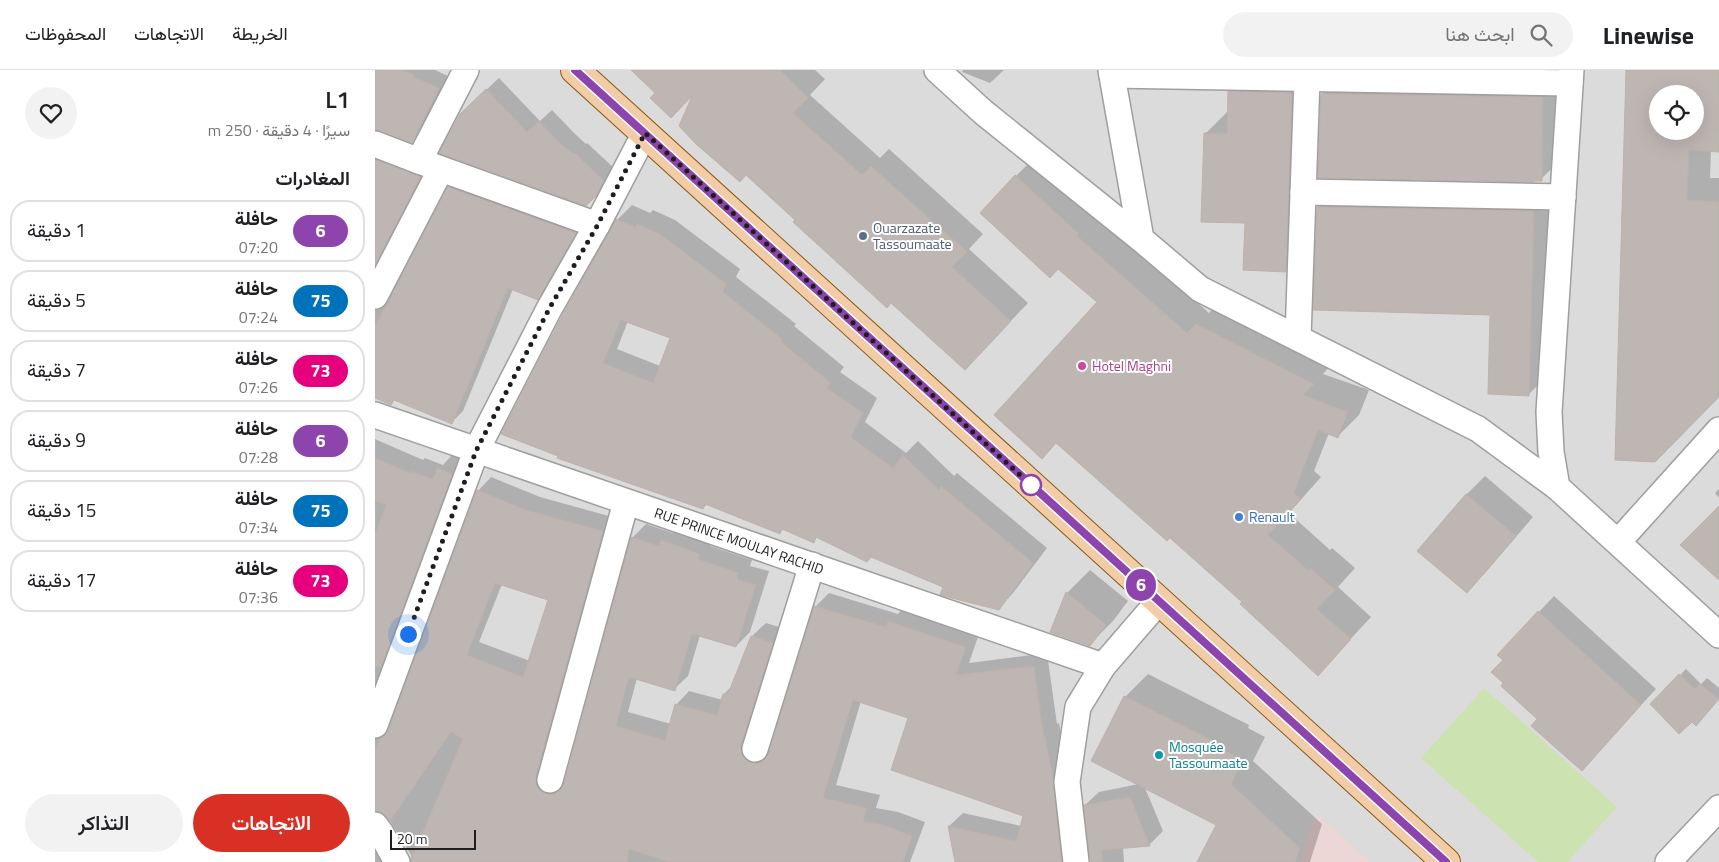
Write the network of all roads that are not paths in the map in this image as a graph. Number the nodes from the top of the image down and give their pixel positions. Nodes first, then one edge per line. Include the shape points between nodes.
1 (466, 70) edge
2 (575, 70) edge
3 (937, 70) edge
4 (1111, 73) edge
5 (1571, 76) edge
6 (1307, 79) junction
7 (645, 133) junction
8 (375, 144) edge
9 (430, 165) junction
10 (1303, 192) junction
11 (1563, 197) junction
12 (597, 226) junction
13 (1141, 239) junction
14 (375, 296) edge
15 (1298, 338) junction
16 (375, 415) edge
17 (1719, 430) edge
18 (476, 451) junction
19 (1557, 487) junction
20 (626, 502) junction
21 (1618, 542) junction
22 (812, 566) junction
23 (1159, 601) junction
24 (1719, 635) edge
25 (1103, 666) junction
26 (375, 725) edge
27 (755, 749) dead end
28 (550, 780) dead end
29 (1719, 808) edge
30 (375, 825) edge
31 (397, 862) edge
32 (1076, 862) edge
33 (1446, 862) edge
34 (1668, 862) edge

1 - 9 street
2 - 7 main road
3 - 13 street via 983,112
4 - 6 street
4 - 13 street
5 - 6 street
5 - 11 street
6 - 10 street
7 - 12 street
7 - 23 main road
8 - 9 street
9 - 12 street
9 - 14 street
10 - 11 street
10 - 15 street
11 - 19 street via 1549,412
12 - 18 street via 549,309
13 - 15 street via 1200,289
15 - 19 street via 1478,429
16 - 18 street, RUE PRINCE MOULAY RACHID
17 - 21 street
18 - 20 street, RUE PRINCE MOULAY RACHID
18 - 26 street
19 - 21 street
20 - 22 street, RUE PRINCE MOULAY RACHID
20 - 28 street
21 - 24 street
22 - 25 street, RUE PRINCE MOULAY RACHID
22 - 27 street
23 - 25 street
23 - 33 main road
25 - 32 street via 1078,707 1073,737 1067,782
29 - 34 street
30 - 31 street

